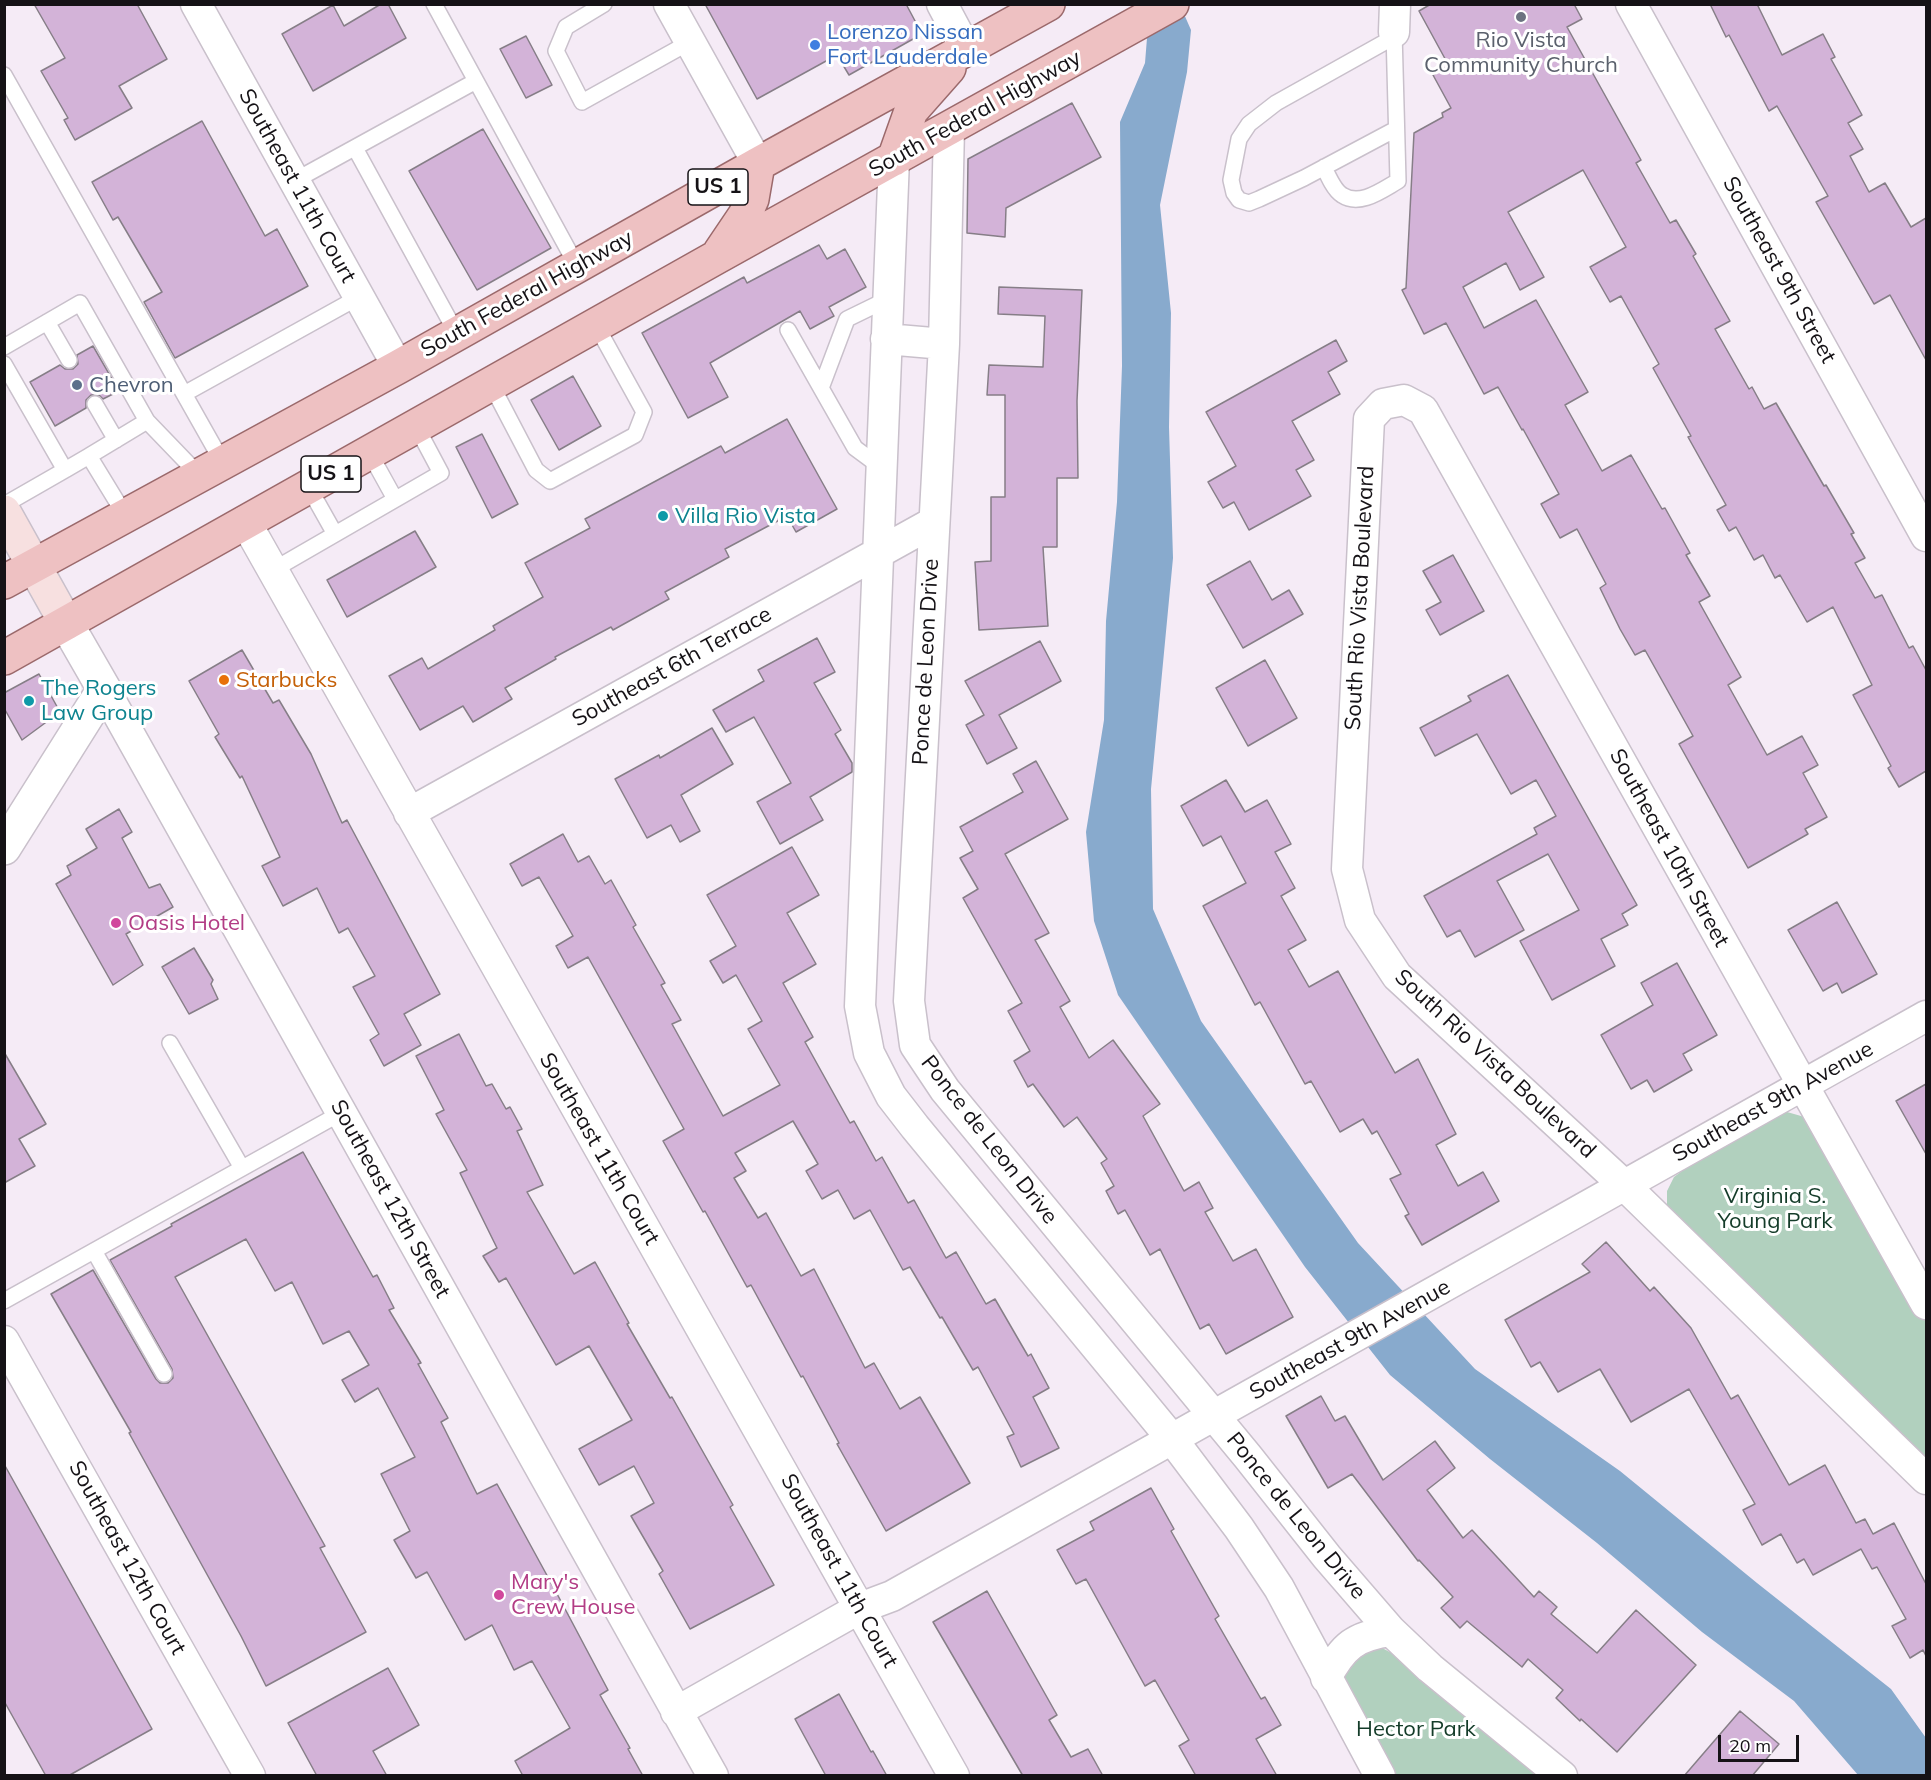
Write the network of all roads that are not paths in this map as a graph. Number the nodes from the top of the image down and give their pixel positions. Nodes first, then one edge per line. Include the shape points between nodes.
1 (196, 4) edge
2 (434, 4) edge
3 (604, 4) edge
4 (669, 4) edge
5 (942, 4) edge
6 (1048, 4) edge
7 (1172, 4) edge
8 (1631, 4) edge
9 (1394, 24) edge
10 (690, 42) junction
11 (966, 49) junction
12 (4, 75) edge
13 (476, 81) junction
14 (949, 128) junction
15 (1396, 129) junction
16 (355, 148) junction
17 (894, 159) junction
18 (758, 164) junction
19 (1324, 167) junction
20 (294, 181) junction
21 (716, 258) junction
22 (577, 266) junction
23 (359, 297) junction
24 (888, 300) junction
25 (47, 322) junction
26 (596, 325) junction
27 (788, 330) dead end
28 (457, 334) junction
29 (886, 339) junction
30 (944, 344) junction
31 (4, 347) edge
32 (69, 360) dead end
33 (4, 364) edge
34 (398, 367) junction
35 (492, 384) junction
36 (821, 388) junction
37 (184, 394) junction
38 (1404, 400) joint
39 (95, 404) dead end
40 (147, 421) junction
41 (416, 426) junction
42 (116, 440) junction
43 (369, 452) junction
44 (89, 456) junction
45 (882, 468) junction
46 (211, 469) junction
47 (65, 470) junction
48 (308, 486) junction
49 (395, 499) junction
50 (4, 504) edge
51 (4, 512) edge
52 (126, 515) junction
53 (245, 521) junction
54 (934, 522) junction
55 (335, 534) junction
56 (1926, 536) edge
57 (878, 553) junction
58 (34, 565) junction
59 (273, 570) junction
60 (4, 582) edge
61 (66, 623) junction
62 (4, 658) edge
63 (104, 689) junction
64 (409, 813) junction
65 (4, 848) edge
66 (1926, 1016) edge
67 (170, 1043) dead end
68 (1803, 1086) junction
69 (341, 1113) junction
70 (242, 1168) junction
71 (1624, 1185) junction
72 (94, 1251) junction
73 (4, 1300) edge
74 (1926, 1304) edge
75 (1149, 1338) junction
76 (4, 1341) edge
77 (1111, 1366) junction
78 (164, 1374) dead end
79 (1214, 1416) junction
80 (1172, 1440) junction
81 (1926, 1479) edge
82 (860, 1608) junction
83 (1391, 1631) junction
84 (1326, 1678) junction
85 (676, 1712) junction
86 (250, 1776) edge
87 (713, 1776) edge
88 (954, 1776) edge
89 (1380, 1776) edge
90 (1562, 1776) edge

1 - 20 street, Southeast 11th Court
2 - 13 lane
3 - 10 lane via 566,27 556,51 582,102
4 - 10 street
5 - 11 street
6 - 11 main road, South Federal Highway / US 1
7 - 14 main road, South Federal Highway / US 1
8 - 56 street, Southeast 9th Street
9 - 15 lane
9 - 19 lane via 1249,124 1239,139 1231,180 1239,200 1249,203
10 - 18 street
11 - 17 main road via 911,111
11 - 18 main road, South Federal Highway / US 1
12 - 37 lane
13 - 16 lane
13 - 22 lane
14 - 17 main road, South Federal Highway / US 1
14 - 30 street, Ponce de Leon Drive
15 - 19 lane
15 - 19 lane via 1398,181 1374,194 1354,200 1340,194
16 - 20 lane
16 - 28 lane
17 - 21 main road, South Federal Highway / US 1
17 - 24 street, Ponce de Leon Drive
18 - 21 main road via 752,199
18 - 22 main road, South Federal Highway / US 1
20 - 23 street, Southeast 11th Court
21 - 26 main road, US 1
22 - 28 main road, South Federal Highway / US 1
23 - 34 street, Southeast 11th Court
23 - 37 lane
24 - 29 street, Ponce de Leon Drive
24 - 36 lane via 847,320
25 - 31 lane
25 - 32 lane
25 - 40 lane via 80,303
26 - 35 main road, US 1
26 - 35 lane via 644,412 635,435 550,481 536,470
27 - 36 lane
28 - 34 main road, South Federal Highway / US 1
29 - 30 street
29 - 45 street, Ponce de Leon Drive
30 - 54 street, Ponce de Leon Drive
33 - 47 lane
34 - 46 main road, South Federal Highway / US 1
35 - 41 main road, US 1
36 - 45 lane via 855,448
37 - 46 lane
38 - 68 street, Southeast 10th Street via 1423,410
38 - 71 street, South Rio Vista Boulevard via 1383,404 1369,419 1347,869 1360,920 1397,976
39 - 42 lane
40 - 42 lane
40 - 46 lane
41 - 43 main road, US 1
41 - 49 lane via 441,473
42 - 44 lane
43 - 48 main road, US 1
43 - 49 lane
44 - 47 lane
44 - 52 lane
45 - 57 street, Ponce de Leon Drive
46 - 52 main road, South Federal Highway / US 1
47 - 50 lane
48 - 53 main road, US 1
48 - 55 lane
49 - 55 lane
51 - 58 main road
52 - 58 main road, South Federal Highway / US 1
53 - 59 street, Southeast 11th Court
53 - 61 main road, US 1
54 - 57 street, Southeast 6th Terrace
54 - 75 street, Ponce de Leon Drive via 909,1002 915,1045 945,1090
55 - 59 lane
57 - 64 street, Southeast 6th Terrace
57 - 77 street, Ponce de Leon Drive via 860,1006 869,1053 891,1096
58 - 60 main road, South Federal Highway / US 1
58 - 61 main road
59 - 64 street, Southeast 11th Court
61 - 62 main road, US 1
61 - 63 street, Southeast 12th Street
63 - 65 street
63 - 69 street, Southeast 12th Street
64 - 82 street, Southeast 11th Court
66 - 68 street, Southeast 9th Avenue
67 - 70 lane
68 - 71 street, Southeast 9th Avenue
68 - 74 street, Southeast 10th Street
69 - 70 lane
69 - 85 street, Southeast 12th Street
70 - 72 lane
71 - 79 street, Southeast 9th Avenue
71 - 81 street, South Rio Vista Boulevard
72 - 73 lane
72 - 78 lane
75 - 77 street via 1135,1359
75 - 79 street, Ponce de Leon Drive
76 - 86 street, Southeast 12th Court
77 - 80 street, Ponce de Leon Drive
79 - 80 street, Southeast 9th Avenue
79 - 83 street, Ponce de Leon Drive
80 - 82 street, Southeast 9th Avenue via 892,1596
80 - 84 street, Ponce de Leon Drive via 1279,1588
82 - 85 street, Southeast 9th Avenue
82 - 88 street, Southeast 11th Court
83 - 84 street via 1370,1634 1351,1644 1336,1659
83 - 90 street, Ponce de Leon Drive
84 - 89 street, Ponce de Leon Drive
85 - 87 street, Southeast 12th Street

